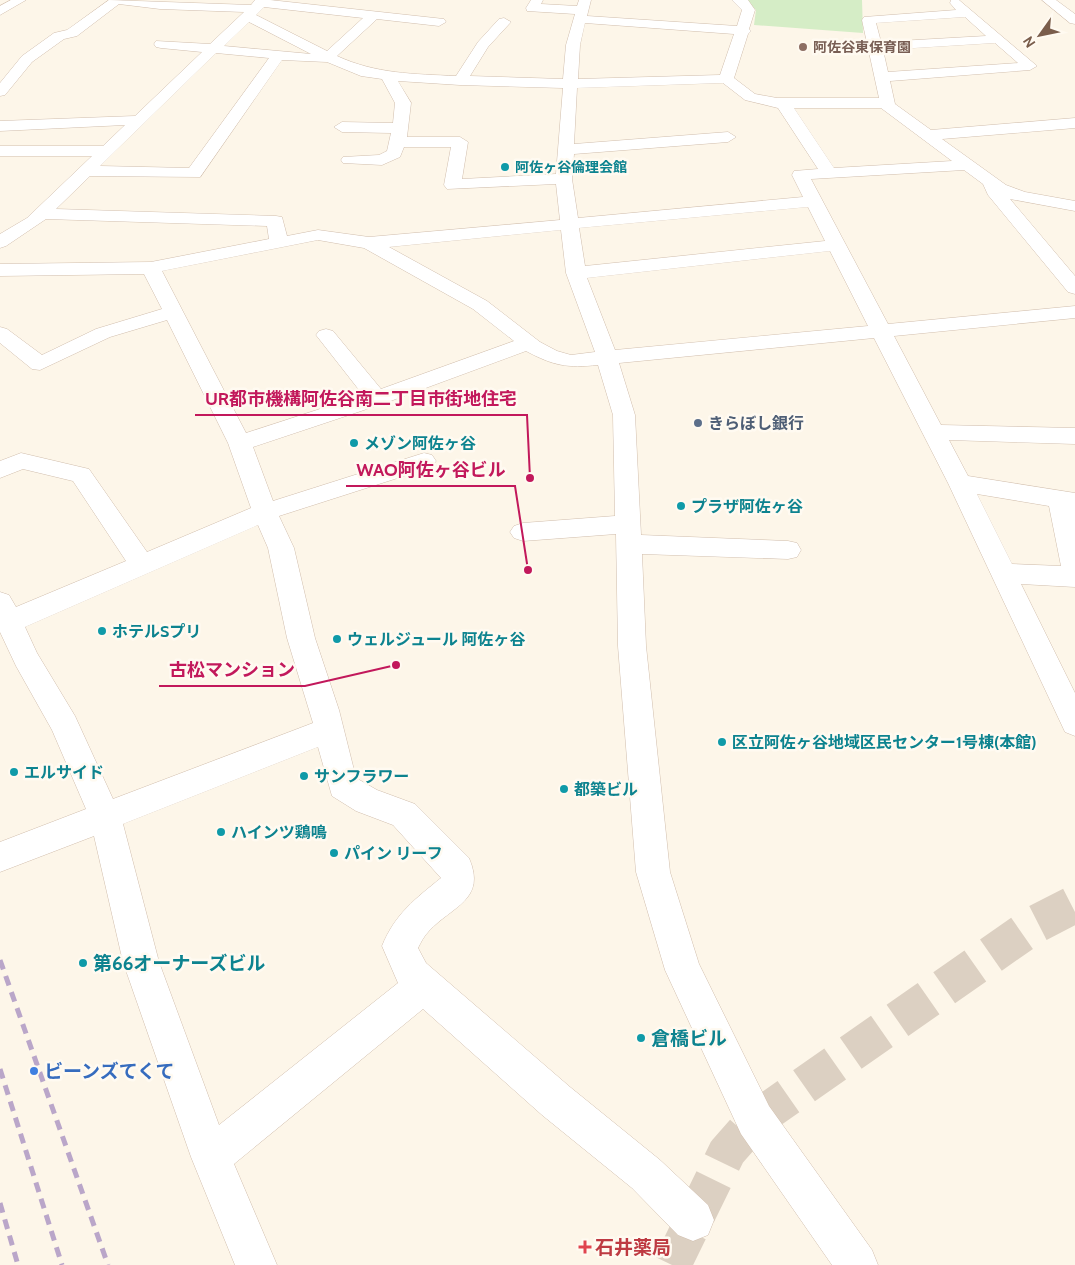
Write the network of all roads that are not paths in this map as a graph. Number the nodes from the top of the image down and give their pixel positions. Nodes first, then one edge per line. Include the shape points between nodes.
1 (20, 0) edge
2 (116, 0) edge
3 (537, 0) edge
4 (738, 0) edge
5 (952, 0) edge
6 (1048, 0) edge
7 (256, 7) edge
8 (583, 10) edge
9 (0, 11) edge
10 (968, 13) junction
11 (374, 15) junction
12 (1075, 20) edge
13 (439, 22) dead end
14 (504, 22) dead end
15 (744, 31) junction
16 (999, 39) junction
17 (161, 44) dead end
18 (875, 46) junction
19 (213, 48) junction
20 (278, 55) junction
21 (331, 58) junction
22 (387, 75) junction
23 (882, 77) junction
24 (726, 79) junction
25 (460, 80) junction
26 (569, 84) junction
27 (2, 87) edge
28 (783, 103) junction
29 (887, 103) junction
30 (139, 120) junction
31 (1075, 123) edge
32 (0, 126) edge
33 (342, 127) dead end
34 (398, 135) junction
35 (930, 135) junction
36 (728, 137) dead end
37 (0, 150) edge
38 (566, 150) junction
39 (106, 151) junction
40 (348, 160) dead end
41 (969, 166) junction
42 (84, 171) junction
43 (830, 174) junction
44 (564, 179) junction
45 (990, 182) junction
46 (813, 201) junction
47 (1075, 206) edge
48 (41, 214) junction
49 (569, 226) junction
50 (0, 242) edge
51 (278, 242) junction
52 (369, 243) junction
53 (837, 245) junction
54 (151, 268) junction
55 (0, 270) edge
56 (576, 273) junction
57 (1075, 288) edge
58 (174, 312) junction
59 (1075, 312) edge
60 (883, 331) junction
61 (0, 333) edge
62 (326, 335) dead end
63 (528, 342) junction
64 (605, 359) junction
65 (377, 398) junction
66 (933, 432) junction
67 (1075, 436) edge
68 (240, 443) junction
69 (424, 461) dead end
70 (0, 470) edge
71 (960, 483) junction
72 (1067, 502) edge
73 (264, 512) junction
74 (523, 532) dead end
75 (629, 534) junction
76 (788, 550) dead end
77 (142, 565) junction
78 (1075, 570) edge
79 (1003, 573) junction
80 (1075, 577) edge
81 (4, 612) edge
82 (1075, 723) edge
83 (329, 730) junction
84 (105, 815) junction
85 (0, 857) edge
86 (424, 985) junction
87 (211, 1157) junction
88 (693, 1220) dead end
89 (256, 1265) edge
90 (857, 1265) edge

1 - 9 street
2 - 7 street via 160,5
2 - 27 street via 72,33 59,36 27,59
3 - 8 street via 532,8
4 - 15 street via 749,10
5 - 10 street
6 - 12 street
7 - 11 street
7 - 19 street
7 - 21 street
8 - 15 street
8 - 26 street via 573,45
10 - 16 street
10 - 18 street via 869,20
11 - 13 street
11 - 21 street
14 - 25 street via 483,45
15 - 24 street
16 - 18 street
16 - 23 street via 1030,66
17 - 19 street
18 - 23 street
19 - 20 street
19 - 30 street
20 - 21 street
20 - 42 street via 194,173
21 - 22 street via 366,73
22 - 25 street
22 - 34 street via 403,103
23 - 29 street
24 - 26 street
24 - 28 street via 750,97
25 - 26 street
26 - 38 street
28 - 29 street
28 - 43 street
29 - 35 street
30 - 32 street
30 - 39 street
31 - 35 street
33 - 34 street
34 - 40 street via 394,154 382,160
34 - 44 street via 460,142 452,184
35 - 41 street
36 - 38 street
37 - 39 street
38 - 44 street
39 - 42 street
41 - 43 street
41 - 45 street
42 - 48 street
43 - 46 street via 800,175
44 - 49 street
45 - 47 street via 1022,197
45 - 57 street via 994,191
46 - 49 street
46 - 53 street
48 - 50 street
48 - 51 street via 276,222
49 - 52 street
49 - 56 street
51 - 52 street via 318,235
51 - 54 street
52 - 63 street via 480,306
53 - 56 street
53 - 60 street
54 - 55 street
54 - 58 street
56 - 64 street via 600,335
58 - 61 street via 103,333 40,364
58 - 68 street
59 - 60 street
60 - 64 street
60 - 66 street
62 - 65 street
63 - 64 street via 550,355 570,361
63 - 65 street
64 - 75 street via 624,415
65 - 68 street
66 - 67 street
66 - 71 street
68 - 73 street
69 - 73 street
70 - 77 street via 21,461 81,475
71 - 72 street
71 - 79 street
72 - 78 street
73 - 77 street
73 - 83 street via 281,548 302,638
74 - 75 street
75 - 76 street
75 - 90 street via 632,646 653,872 683,970 755,1120
77 - 81 street
79 - 80 street
79 - 82 street
81 - 84 street via 65,725
83 - 84 street
83 - 86 street via 343,786 367,801 404,814 457,869 458,885 416,920 399,946 413,976
84 - 85 street
84 - 87 street via 141,962
86 - 87 street
86 - 88 street via 556,1101 646,1174
87 - 89 street

